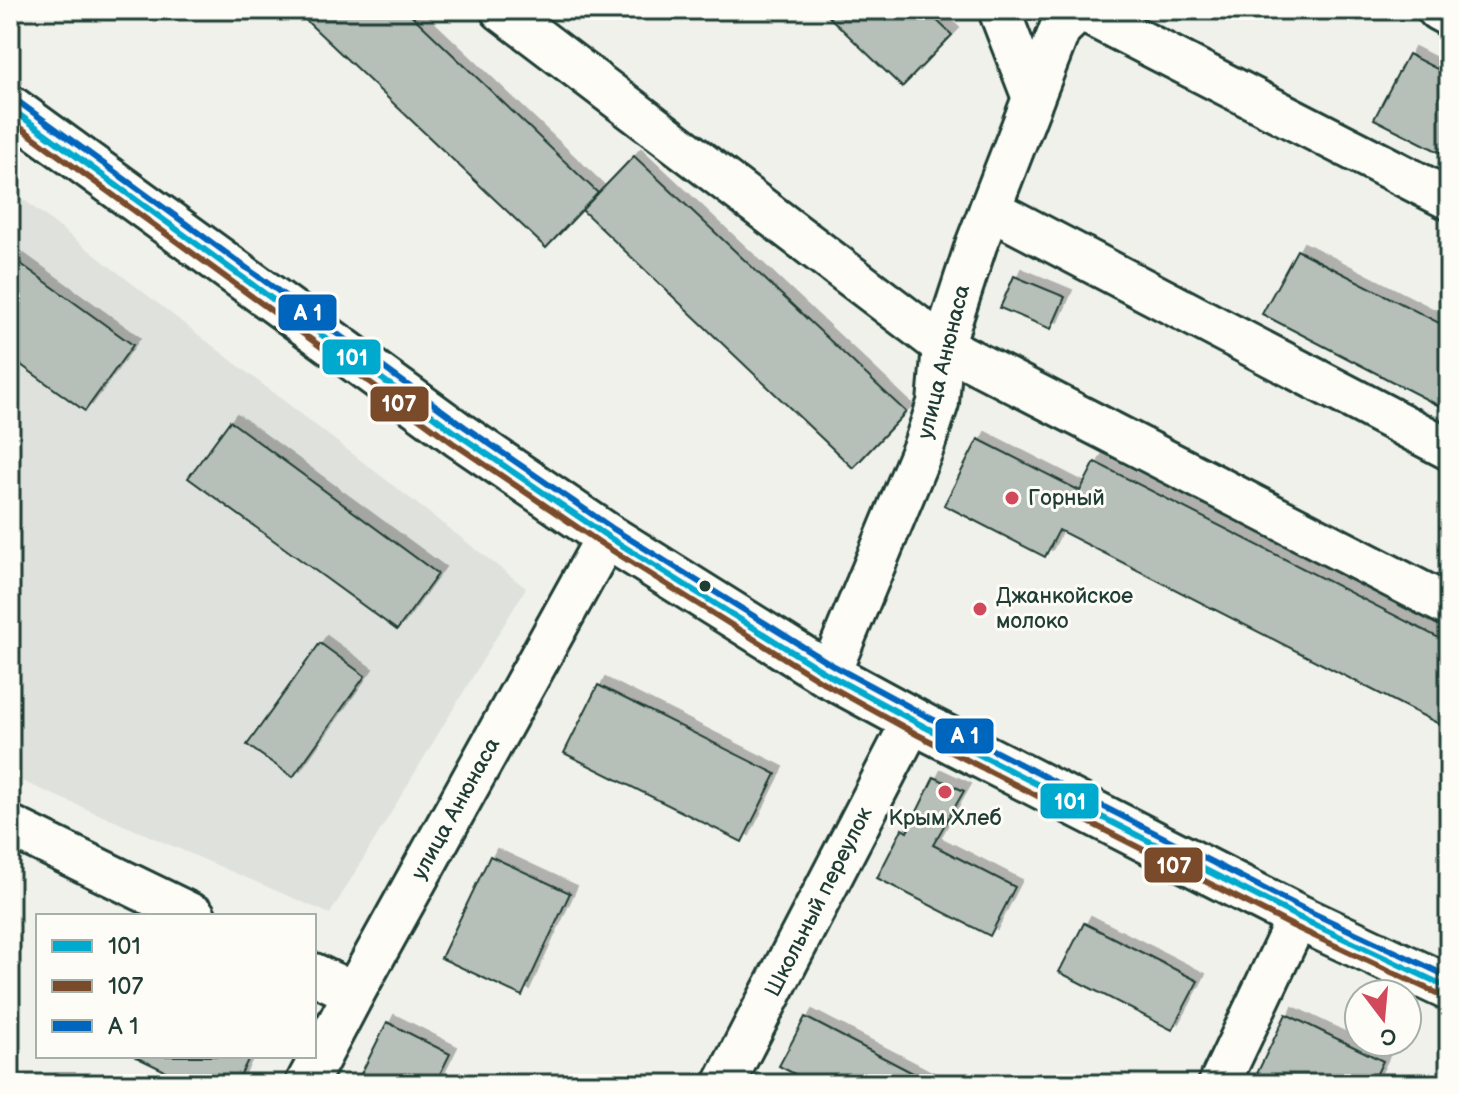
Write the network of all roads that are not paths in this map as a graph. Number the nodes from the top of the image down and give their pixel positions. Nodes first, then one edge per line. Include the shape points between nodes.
1 (501, 10) edge
2 (999, 10) edge
3 (1080, 10) edge
4 (1438, 10) edge
5 (1449, 16) edge
6 (1033, 98) junction
7 (10, 108) edge
8 (1449, 199) edge
9 (990, 209) junction
10 (943, 346) junction
11 (1449, 449) edge
12 (607, 536) junction
13 (1449, 606) edge
14 (829, 675) junction
15 (913, 720) junction
16 (10, 826) edge
17 (191, 914) edge
18 (1298, 917) junction
19 (316, 975) edge
20 (1449, 988) edge
21 (354, 993) junction
22 (306, 1084) edge
23 (724, 1084) edge
24 (1219, 1084) edge

1 - 10 street
2 - 6 street
3 - 6 street, улица Анюнаса via 1060,29
3 - 8 street
4 - 5 street
6 - 9 street, улица Анюнаса
7 - 12 main road via 459,435
9 - 10 street, улица Анюнаса
9 - 11 street
10 - 13 street
10 - 14 street, улица Анюнаса via 938,403 923,448
12 - 14 main road
12 - 21 street, улица Анюнаса
14 - 15 main road
15 - 18 main road
15 - 23 street, Школьный переулок
16 - 17 street
18 - 20 main road
18 - 24 street
19 - 21 street
21 - 22 street, улица Анюнаса

